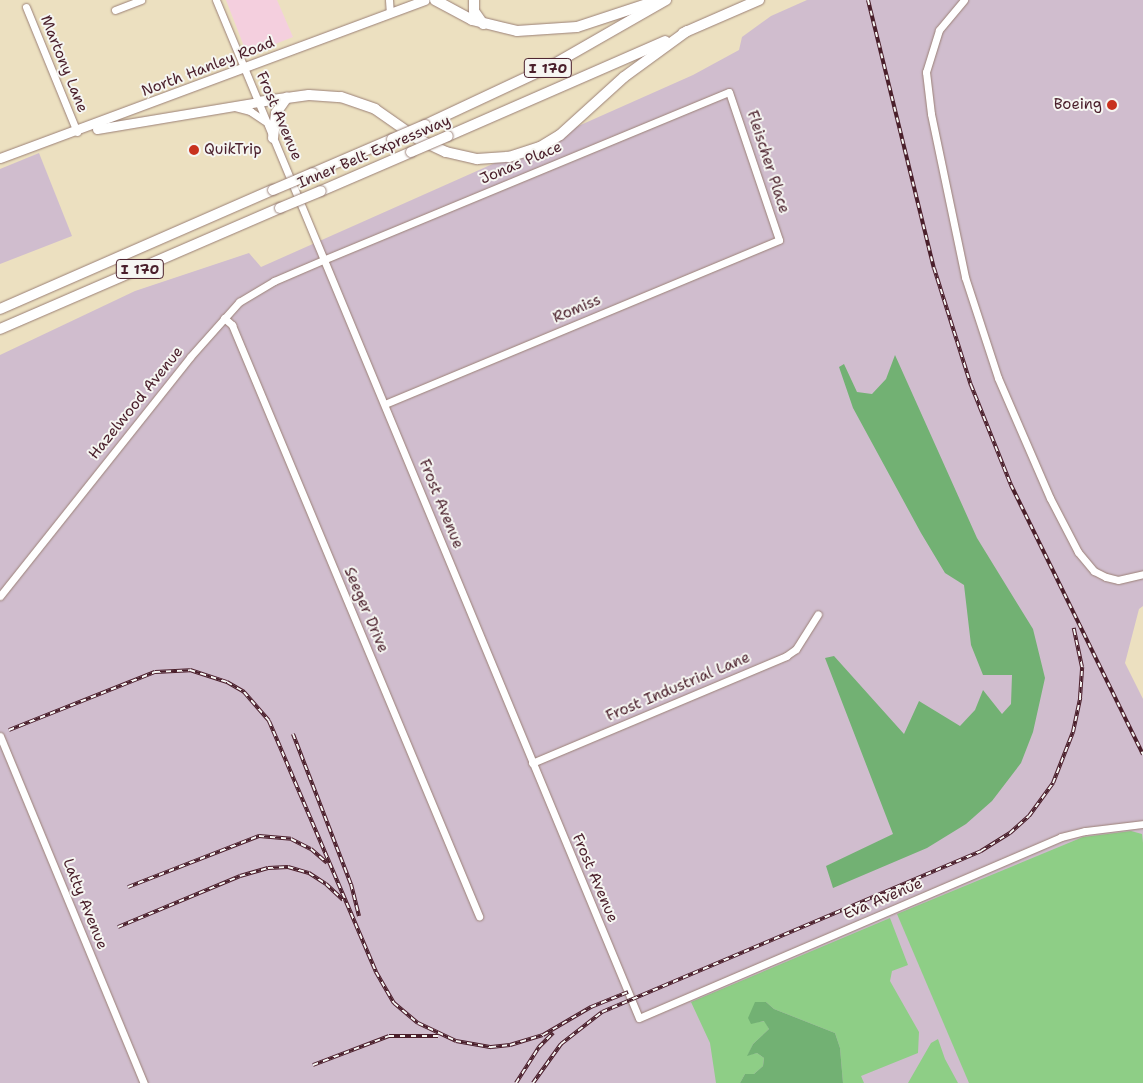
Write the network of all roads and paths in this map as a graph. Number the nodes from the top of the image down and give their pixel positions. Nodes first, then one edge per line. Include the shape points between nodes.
1 (141, 0) edge
2 (216, 0) edge
3 (389, 0) edge
4 (425, 0) edge
5 (435, 0) edge
6 (474, 0) edge
7 (659, 0) edge
8 (666, 0) edge
9 (758, 0) edge
10 (964, 0) edge
11 (26, 7) dead end
12 (115, 10) dead end
13 (390, 13) junction
14 (484, 25) junction
15 (687, 31) junction
16 (244, 67) junction
17 (729, 92) joint
18 (288, 97) junction
19 (258, 102) junction
20 (230, 106) junction
21 (267, 123) junction
22 (77, 132) junction
23 (273, 138) junction
24 (0, 158) edge
25 (779, 240) joint
26 (323, 260) junction
27 (0, 308) edge
28 (224, 318) junction
29 (0, 329) edge
30 (385, 404) junction
31 (1143, 574) edge
32 (0, 596) edge
33 (818, 614) dead end
34 (0, 736) edge
35 (532, 763) junction
36 (1143, 824) edge
37 (479, 916) dead end
38 (639, 1018) joint
39 (144, 1083) edge

1 - 12 street
2 - 16 street, Frost Avenue
3 - 13 street
4 - 13 main road, North Hanley Road
5 - 14 highway
6 - 14 highway via 474,11
7 - 14 highway via 599,22 570,28 517,31
8 - 27 highway, Inner Belt Expressway / I 170, bridge via 549,67 425,125
9 - 15 highway, Inner Belt Expressway / I 170
10 - 31 street via 939,30 926,72 931,114 966,281 998,378 1050,498 1078,552 1094,571 1106,577 1118,580
11 - 22 street, Martony Lane
13 - 16 main road, North Hanley Road
15 - 18 highway via 624,76 560,135 540,147 510,157 477,159 446,152 418,139 374,109 352,100 320,95
15 - 29 highway, Inner Belt Expressway / I 170, bridge
16 - 19 street, Frost Avenue
16 - 22 main road, North Hanley Road
17 - 25 street, Fleischer Place
17 - 26 street, Jonas Place
18 - 19 highway
18 - 23 highway via 276,113
19 - 20 main road
19 - 21 street, Frost Avenue
20 - 21 street via 250,111
20 - 22 main road
21 - 23 street, Frost Avenue
22 - 24 main road, North Hanley Road
23 - 26 street, Frost Avenue
25 - 30 street, Romiss
26 - 28 street, Hazelwood Avenue via 255,291
26 - 30 street, Frost Avenue
28 - 32 street, Hazelwood Avenue
28 - 37 street, Seeger Drive via 232,325
30 - 35 street, Frost Avenue
33 - 35 street, Frost Industrial Lane via 796,649 786,656
34 - 39 street, Latty Avenue
35 - 38 street, Frost Avenue
36 - 38 street, Eva Avenue via 1062,837

